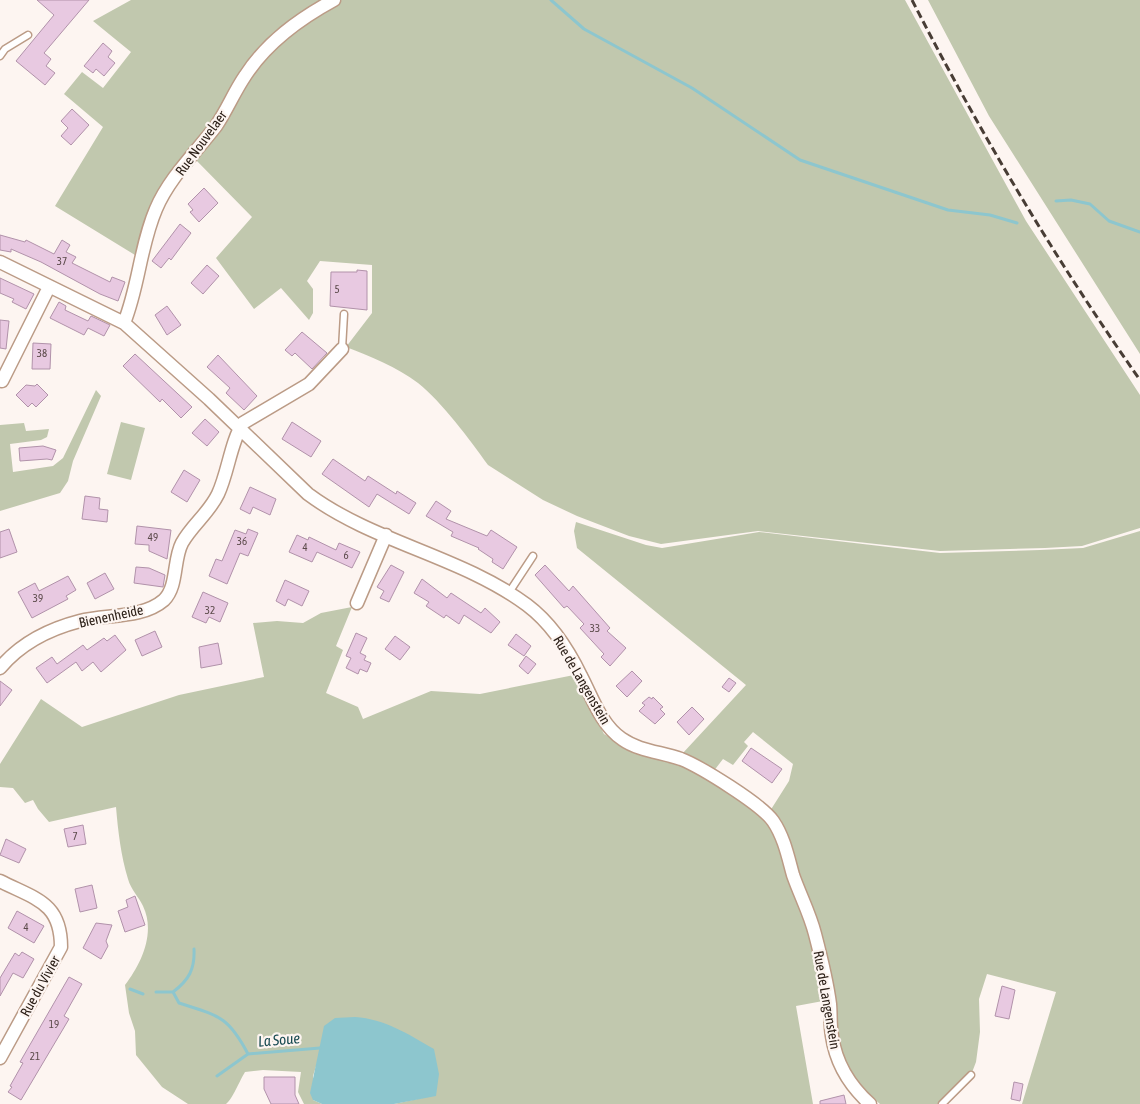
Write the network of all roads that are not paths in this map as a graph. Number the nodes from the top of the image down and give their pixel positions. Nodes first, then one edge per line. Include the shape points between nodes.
1 (334, 0) edge
2 (28, 35) dead end
3 (0, 56) edge
4 (0, 262) edge
5 (48, 287) junction
6 (344, 314) dead end
7 (124, 323) junction
8 (342, 349) joint
9 (2, 381) dead end
10 (239, 428) junction
11 (386, 535) junction
12 (533, 556) dead end
13 (508, 594) junction
14 (357, 603) dead end
15 (0, 668) edge
16 (0, 881) edge
17 (0, 1058) edge
18 (971, 1075) dead end
19 (870, 1104) edge
20 (942, 1104) edge

1 - 7 street, Rue Nouvelaer via 302,18 278,37 251,67 217,124 156,207
2 - 3 lane via 5,49
4 - 5 street
5 - 7 street
5 - 9 street
6 - 8 lane
7 - 10 street
8 - 10 street via 309,384 251,417
10 - 11 street, Rue de Langenstein via 323,505
10 - 15 street, Bienenheide via 218,494 209,511 182,543 165,598 145,610 80,621 28,642
11 - 13 street, Rue de Langenstein
11 - 14 street
12 - 13 lane
13 - 19 street, Rue de Langenstein via 526,604 553,631 579,672 602,718 618,737 628,744 682,760 699,769 754,804 774,822 815,932 840,1067
16 - 17 street, Rue du Vivier via 45,905 55,915 61,928 62,947
18 - 20 lane

